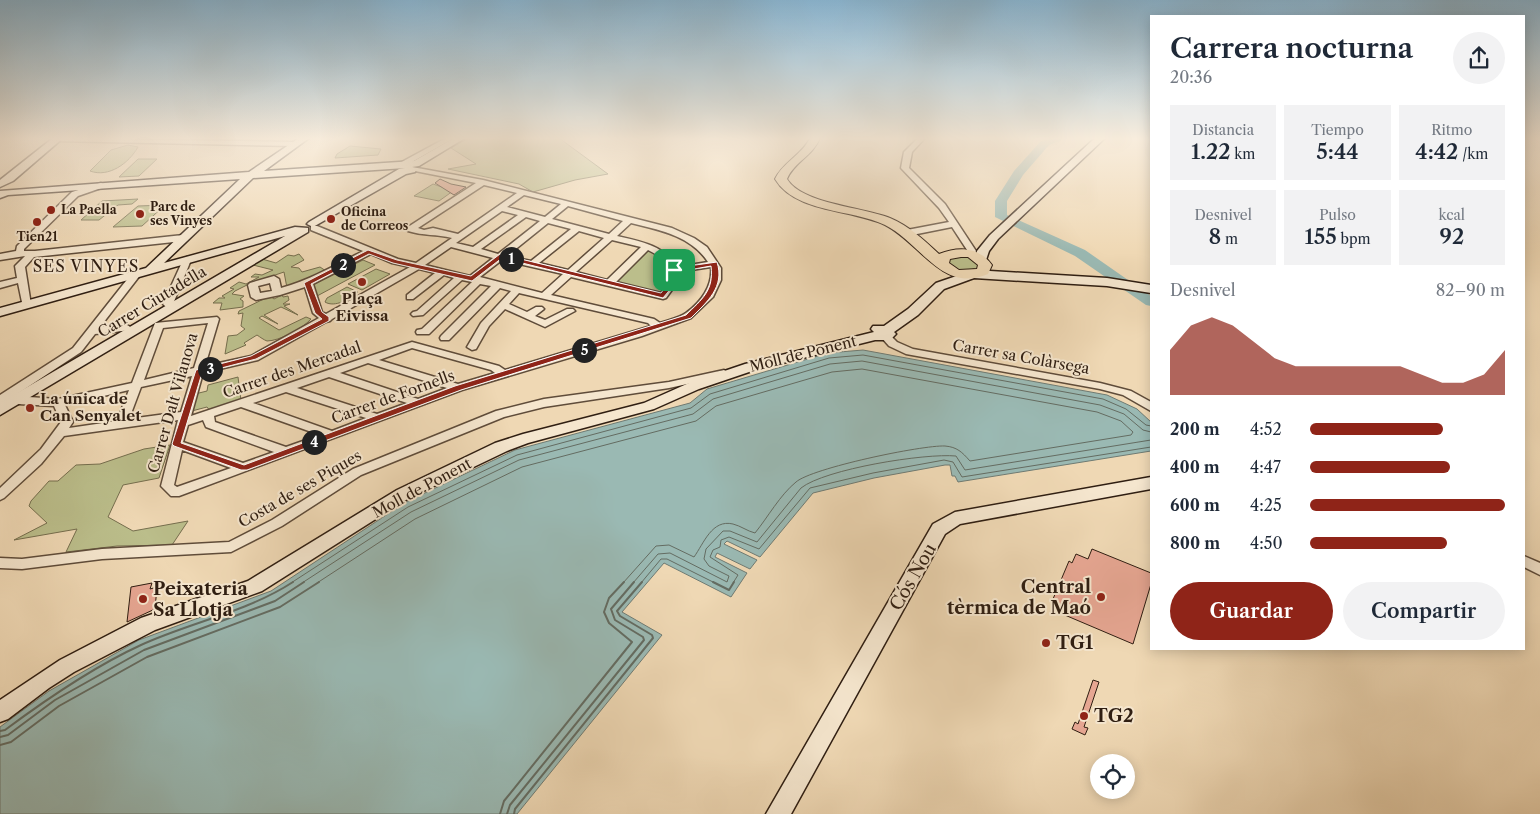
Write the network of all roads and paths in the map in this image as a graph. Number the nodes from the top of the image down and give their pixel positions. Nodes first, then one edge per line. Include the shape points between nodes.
1 (15, 176) edge
2 (250, 176) joint
3 (388, 176) edge
4 (457, 176) edge
5 (782, 176) edge
6 (913, 176) edge
7 (1059, 176) edge
8 (483, 182) junction
9 (101, 185) junction
10 (3, 187) edge
11 (64, 188) junction
12 (522, 193) junction
13 (75, 194) junction
14 (565, 205) junction
15 (500, 208) junction
16 (524, 215) junction
17 (546, 220) junction
18 (629, 220) junction
19 (953, 224) junction
20 (308, 228) junction
21 (578, 228) junction
22 (909, 235) junction
23 (459, 237) junction
24 (609, 237) junction
25 (183, 238) junction
26 (448, 244) junction
27 (646, 246) junction
28 (475, 250) junction
29 (368, 252) junction
30 (20, 253) junction
31 (30, 254) junction
32 (500, 256) junction
33 (972, 256) junction
34 (0, 257) edge
35 (187, 260) junction
36 (533, 264) junction
37 (943, 265) junction
38 (417, 266) junction
39 (715, 266) junction
40 (150, 270) junction
41 (442, 272) junction
42 (674, 272) junction
43 (568, 273) junction
44 (136, 274) junction
45 (972, 274) junction
46 (461, 276) junction
47 (1025, 276) junction
48 (20, 280) junction
49 (475, 280) junction
50 (308, 283) junction
51 (609, 283) junction
52 (0, 285) edge
53 (498, 285) junction
54 (940, 286) junction
55 (1149, 288) edge
56 (517, 290) junction
57 (277, 293) dead end
58 (410, 296) dead end
59 (544, 296) junction
60 (26, 304) junction
61 (168, 304) dead end
62 (503, 305) junction
63 (539, 309) dead end
64 (570, 311) dead end
65 (0, 312) edge
66 (416, 314) dead end
67 (527, 316) junction
68 (327, 319) junction
69 (659, 327) junction
70 (127, 328) dead end
71 (92, 332) junction
72 (421, 332) dead end
73 (883, 334) junction
74 (445, 338) dead end
75 (472, 347) dead end
76 (368, 360) junction
77 (750, 367) junction
78 (199, 371) junction
79 (329, 374) junction
80 (503, 374) junction
81 (136, 385) junction
82 (286, 388) junction
83 (458, 388) junction
84 (4, 402) edge
85 (58, 403) junction
86 (241, 403) junction
87 (419, 403) junction
88 (1150, 406) edge
89 (208, 414) junction
90 (378, 418) junction
91 (184, 419) junction
92 (121, 425) junction
93 (61, 434) junction
94 (332, 435) junction
95 (177, 444) junction
96 (287, 452) junction
97 (244, 468) junction
98 (1150, 483) edge
99 (175, 492) joint
100 (0, 495) edge
101 (1525, 562) edge
102 (0, 563) edge
103 (1540, 570) edge
104 (0, 712) edge
105 (778, 814) edge

1 - 10 street
2 - 9 street
2 - 25 street
3 - 20 street, Carrer Ciutadella
4 - 8 street
5 - 22 main road via 784,187 800,198 873,215
6 - 19 street via 942,206
7 - 33 street via 982,251
8 - 12 street
8 - 23 street via 411,229
9 - 11 street
9 - 13 street
10 - 11 street
11 - 13 street
12 - 14 street
12 - 15 street
13 - 30 street via 20,248
14 - 17 street
14 - 18 street
15 - 16 street
15 - 23 street
16 - 17 street
16 - 28 street
17 - 21 street
17 - 32 street
18 - 24 street
18 - 39 street via 669,230 691,240 704,249
19 - 22 street
19 - 33 street
20 - 29 street
20 - 35 street
20 - 84 street, Carrer Ciutadella
21 - 24 street
21 - 36 street
22 - 33 main road via 940,250
22 - 37 main road
23 - 26 street
24 - 27 street
24 - 43 street
25 - 31 street
25 - 40 street
26 - 28 street
26 - 38 street
27 - 42 street via 667,258
27 - 51 street
28 - 32 street
29 - 38 street
29 - 50 street
30 - 31 street
30 - 34 street
31 - 48 street via 20,266
32 - 36 street
32 - 49 street
33 - 37 main road via 944,257
33 - 45 main road via 985,265 983,270
33 - 47 street via 999,270
35 - 40 street
35 - 61 street
36 - 43 street
37 - 45 main road via 953,272
37 - 54 street
38 - 41 street
38 - 68 street
39 - 42 street
39 - 69 street, Carrer de Fornells via 716,280 708,297 688,316
40 - 44 street
41 - 46 street
41 - 58 street
42 - 51 street via 674,281 663,296
43 - 51 street
43 - 59 street
44 - 60 street
44 - 71 street
45 - 47 street
45 - 54 street, Moll de Ponent
46 - 49 street
46 - 66 street
47 - 55 street
48 - 52 street
48 - 60 street
49 - 53 street
49 - 72 street via 425,332
50 - 57 street
50 - 68 street via 318,313
53 - 56 street
53 - 74 street
54 - 73 street, Moll de Ponent
56 - 59 street
56 - 62 street
59 - 69 street via 651,321
60 - 65 street
62 - 67 street
62 - 75 street via 485,324
63 - 67 street
64 - 67 street via 545,324
68 - 78 street via 254,358
69 - 80 street, Carrer de Fornells
70 - 71 street
71 - 84 street via 77,350
73 - 77 street, Moll de Ponent
73 - 88 street, Carrer sa Colàrsega via 893,344 910,352 1100,386 1127,393
76 - 79 street, Carrer des Mercadal
76 - 80 street, Carrer des Mercadal via 412,345 495,368
76 - 83 street
77 - 102 street, Costa de ses Piques via 544,403 500,414 357,472 277,523 231,547 102,554 22,564
77 - 104 street, Moll de Ponent via 703,382 649,406 501,447 403,494 255,586 148,624 67,666
78 - 81 street
78 - 81 street, Carrer Dalt Vilanova via 214,319 159,325
78 - 91 street, Carrer Dalt Vilanova
79 - 82 street, Carrer des Mercadal
79 - 87 street
80 - 83 street, Carrer de Fornells
81 - 85 street
81 - 92 street
82 - 86 street, Carrer des Mercadal
82 - 90 street
83 - 87 street, Carrer de Fornells
84 - 85 street
85 - 93 street via 67,422
86 - 89 street, Carrer des Mercadal
86 - 94 street
87 - 90 street, Carrer de Fornells
89 - 91 street, Carrer des Mercadal
89 - 96 street via 210,424
90 - 94 street, Carrer de Fornells
91 - 92 street, Carrer des Mercadal
91 - 95 street, Carrer Dalt Vilanova
92 - 93 street, Carrer des Mercadal
93 - 100 street
94 - 96 street, Carrer de Fornells
95 - 97 street
95 - 99 street, Carrer Dalt Vilanova via 167,486
96 - 97 street, Carrer de Fornells
97 - 99 street, Carrer de Fornells
98 - 105 street, Cós Nou via 955,518 939,529
101 - 103 street

